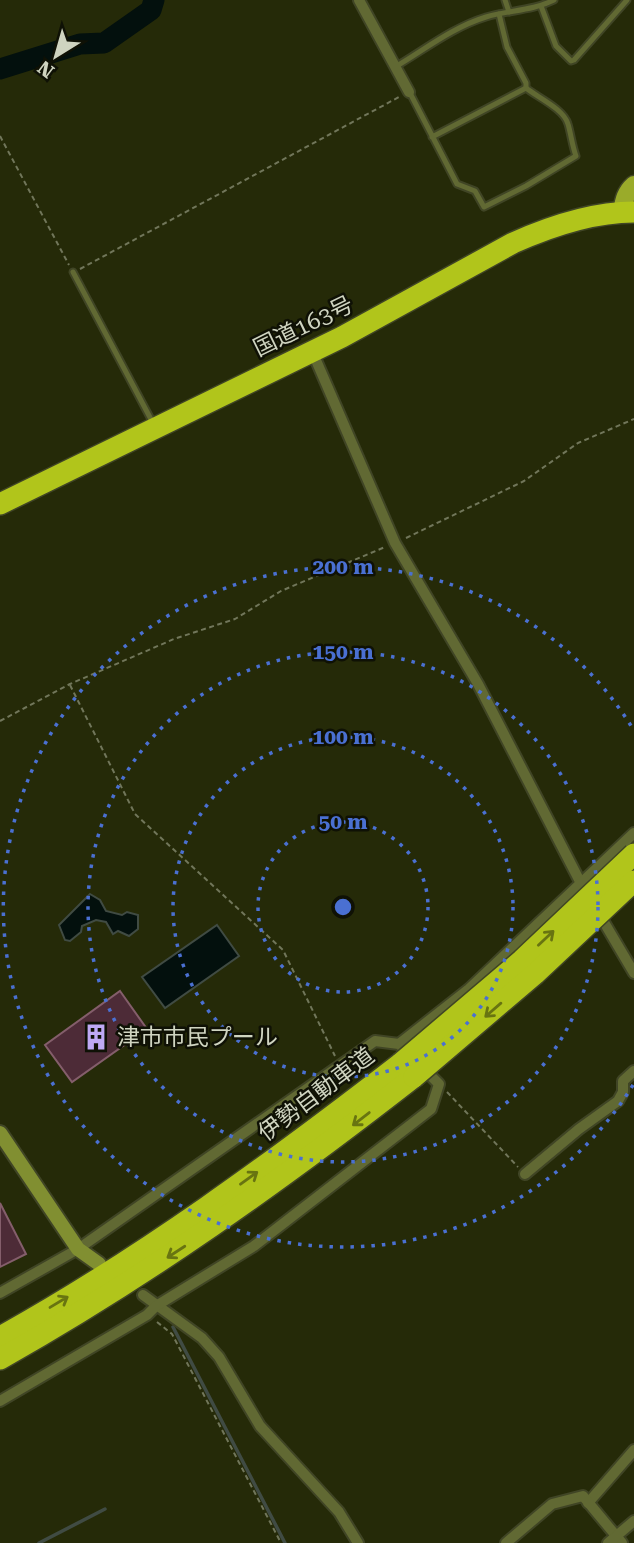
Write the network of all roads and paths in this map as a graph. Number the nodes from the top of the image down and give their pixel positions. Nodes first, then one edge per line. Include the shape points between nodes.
1 (359, 0) edge
2 (505, 0) edge
3 (554, 0) edge
4 (627, 0) edge
5 (541, 6) junction
6 (509, 12) junction
7 (499, 14) junction
8 (395, 67) junction
9 (526, 88) junction
10 (409, 92) junction
11 (0, 136) edge
12 (432, 137) junction
13 (634, 185) edge
14 (628, 212) edge
15 (73, 272) junction
16 (312, 351) junction
17 (634, 419) edge
18 (155, 428) junction
19 (0, 504) edge
20 (395, 543) junction
21 (70, 684) junction
22 (0, 721) edge
23 (634, 834) edge
24 (634, 854) edge
25 (634, 881) edge
26 (580, 883) junction
27 (634, 973) edge
28 (405, 1061) junction
29 (340, 1066) junction
30 (634, 1071) edge
31 (439, 1084) junction
32 (0, 1133) edge
33 (525, 1174) joint
34 (78, 1249) junction
35 (99, 1264) dead end
36 (0, 1293) edge
37 (143, 1295) dead end
38 (156, 1306) junction
39 (147, 1315) junction
40 (0, 1337) edge
41 (0, 1359) edge
42 (0, 1401) edge
43 (634, 1450) edge
44 (588, 1503) junction
45 (634, 1521) edge
46 (615, 1541) edge
47 (281, 1543) edge
48 (358, 1543) edge
49 (506, 1543) edge

1 - 8 street
2 - 6 lane
3 - 5 lane
4 - 5 lane via 571,61 556,46
5 - 6 lane
6 - 7 lane
7 - 8 lane via 462,28
7 - 9 lane via 507,47
8 - 10 street
9 - 12 lane
9 - 12 lane via 565,118 576,156 526,186 484,207 475,191 457,184
10 - 12 lane
10 - 15 path
11 - 15 path
13 - 14 main road via 624,200
14 - 16 highway, 国道163号 via 538,232
15 - 18 lane
16 - 18 highway, 国道163号
16 - 20 street
17 - 20 path via 578,443 524,481
18 - 19 highway, 国道163号
20 - 21 path via 281,591 235,619 174,639
20 - 26 street via 478,684
21 - 22 path
21 - 29 path via 135,814 283,950
23 - 26 street
28 -> 24 highway, 伊勢自動車道, bridge via 522,960
25 -> 28 highway, 伊勢自動車道, bridge via 535,974
26 - 27 street
26 - 28 street via 469,989
28 - 29 street via 374,1041
28 - 31 street
40 -> 28 highway, 伊勢自動車道 via 245,1181
28 -> 41 highway, 伊勢自動車道 via 338,1137 183,1247
29 - 34 street
30 - 33 street via 623,1082 618,1101
31 - 33 path
31 - 38 street via 432,1109 254,1246
32 - 34 street
34 - 35 street
34 - 36 street
37 - 38 street
38 - 39 street
38 - 48 street via 202,1338 219,1357 260,1426 340,1512
39 - 42 street
39 - 47 path via 172,1334
43 - 44 street
44 - 46 street
44 - 49 street via 583,1496 552,1504
45 - 46 street

